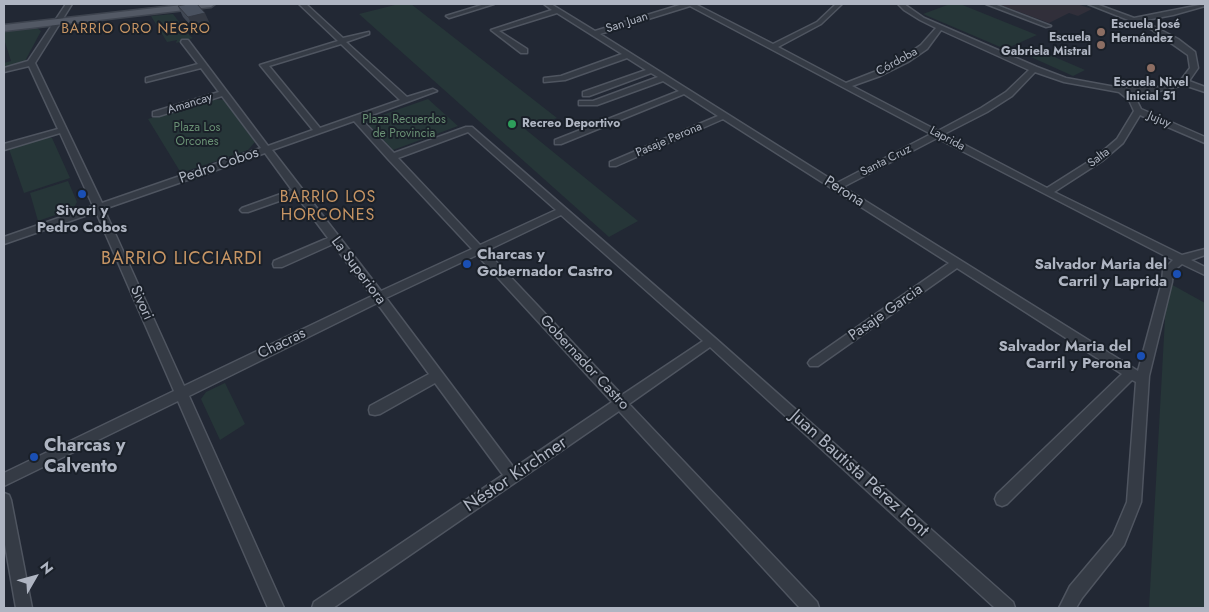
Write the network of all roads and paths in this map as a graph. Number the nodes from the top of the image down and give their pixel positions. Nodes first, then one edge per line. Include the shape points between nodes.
1 (69, 4) edge
2 (176, 4) edge
3 (207, 4) edge
4 (211, 4) edge
5 (302, 4) edge
6 (491, 4) edge
7 (547, 4) edge
8 (690, 4) edge
9 (839, 4) edge
10 (901, 4) edge
11 (989, 4) edge
12 (1091, 4) edge
13 (1205, 4) edge
14 (557, 11) junction
15 (448, 16) dead end
16 (59, 19) junction
17 (1136, 20) junction
18 (4, 26) edge
19 (1048, 26) dead end
20 (940, 27) junction
21 (367, 33) dead end
22 (594, 34) junction
23 (185, 42) dead end
24 (342, 42) junction
25 (773, 47) junction
26 (524, 51) dead end
27 (627, 55) junction
28 (31, 63) junction
29 (202, 65) junction
30 (1034, 69) junction
31 (4, 70) edge
32 (652, 70) junction
33 (663, 78) junction
34 (149, 80) dead end
35 (547, 80) dead end
36 (1184, 82) junction
37 (846, 85) junction
38 (1121, 90) junction
39 (1205, 90) edge
40 (433, 91) dead end
41 (685, 91) junction
42 (224, 93) junction
43 (586, 94) dead end
44 (406, 100) junction
45 (582, 103) dead end
46 (1138, 111) junction
47 (156, 114) dead end
48 (724, 116) junction
49 (356, 118) junction
50 (62, 130) junction
51 (318, 131) junction
52 (938, 134) junction
53 (1205, 140) edge
54 (558, 142) dead end
55 (4, 147) edge
56 (266, 149) junction
57 (392, 157) junction
58 (613, 164) dead end
59 (836, 186) junction
60 (298, 191) junction
61 (1046, 192) junction
62 (99, 208) junction
63 (245, 210) dead end
64 (562, 210) junction
65 (334, 239) junction
66 (4, 241) edge
67 (478, 250) junction
68 (1205, 252) edge
69 (1181, 259) junction
70 (957, 263) junction
71 (278, 264) dead end
72 (1205, 271) edge
73 (378, 297) junction
74 (711, 341) junction
75 (814, 362) dead end
76 (1137, 374) junction
77 (437, 376) junction
78 (181, 393) junction
79 (621, 403) junction
80 (375, 410) dead end
81 (512, 478) junction
82 (4, 480) edge
83 (1002, 499) dead end
84 (4, 500) edge
85 (24, 608) edge
86 (276, 608) edge
87 (320, 608) edge
88 (811, 608) edge
89 (1007, 608) edge
90 (1067, 608) edge

1 - 16 street
2 - 16 main road
3 - 4 main road
3 - 16 main road
5 - 24 street
6 - 15 street
7 - 14 street, Perona
8 - 22 street, San Juan
8 - 25 street, Laprida
9 - 25 street via 819,23
10 - 20 street
11 - 19 street
12 - 17 street
13 - 17 street
14 - 22 street, Perona
14 - 26 street via 494,30
16 - 18 main road
16 - 28 street
17 - 36 street via 1195,55 1194,68
20 - 30 street
20 - 37 street, Córdoba via 924,47 905,60
21 - 24 street
22 - 27 street, Perona
23 - 29 street, La Superiora
24 - 44 street
24 - 51 street via 264,65
25 - 37 street, Laprida
27 - 32 street, Perona
27 - 35 street via 562,78
28 - 31 street
28 - 50 street, Sivori
29 - 34 street
29 - 42 street, La Superiora
30 - 38 street via 1064,80
30 - 52 street, Santa Cruz via 1008,94
32 - 33 street, Perona
32 - 43 street
33 - 41 street, Perona
33 - 45 street via 594,103
36 - 38 street via 1155,90
36 - 39 street
37 - 52 street, Laprida
38 - 46 street, Jujuy via 1132,99
40 - 44 street, Pedro Cobos
41 - 48 street, Perona
41 - 54 street
42 - 47 street, Amancay
42 - 56 street, La Superiora
44 - 49 street, Pedro Cobos
46 - 53 street, Jujuy
46 - 61 street, Salta via 1120,141 1099,159
48 - 58 street, Pasaje Perona
48 - 59 street, Perona
49 - 51 street, Pedro Cobos
49 - 57 street, Gobernador Castro
50 - 55 street
50 - 62 street, Sivori
51 - 56 street, Pedro Cobos
52 - 59 street, Santa Cruz
52 - 61 street, Laprida
56 - 60 street, La Superiora
56 - 62 street, Pedro Cobos
57 - 64 street, Juan Bautista Pérez Font via 469,129
57 - 67 street, Gobernador Castro
59 - 70 street, Perona
60 - 63 street
60 - 65 street, La Superiora
61 - 69 street, Laprida
62 - 66 street, Pedro Cobos
62 - 78 street, Sivori
64 - 67 street, Chacras
64 - 74 street, Juan Bautista Pérez Font
65 - 71 street
65 - 73 street, La Superiora
67 - 73 street, Chacras
67 - 79 street, Gobernador Castro
68 - 69 street
69 - 72 street, Laprida
69 - 76 street via 1168,270
70 - 75 street, Pasaje Garcia
70 - 76 street, Perona
73 - 77 street, La Superiora
73 - 78 street, Chacras
74 - 79 street, Néstor Kirchner
74 - 89 street, Juan Bautista Pérez Font
76 - 83 street
76 - 90 street via 1134,502 1119,540 1076,592
77 - 80 street
77 - 81 street, La Superiora
78 - 82 street, Chacras
78 - 86 street, Sivori
79 - 81 street, Néstor Kirchner
79 - 88 street, Gobernador Castro
81 - 87 street, Néstor Kirchner
84 - 85 street

